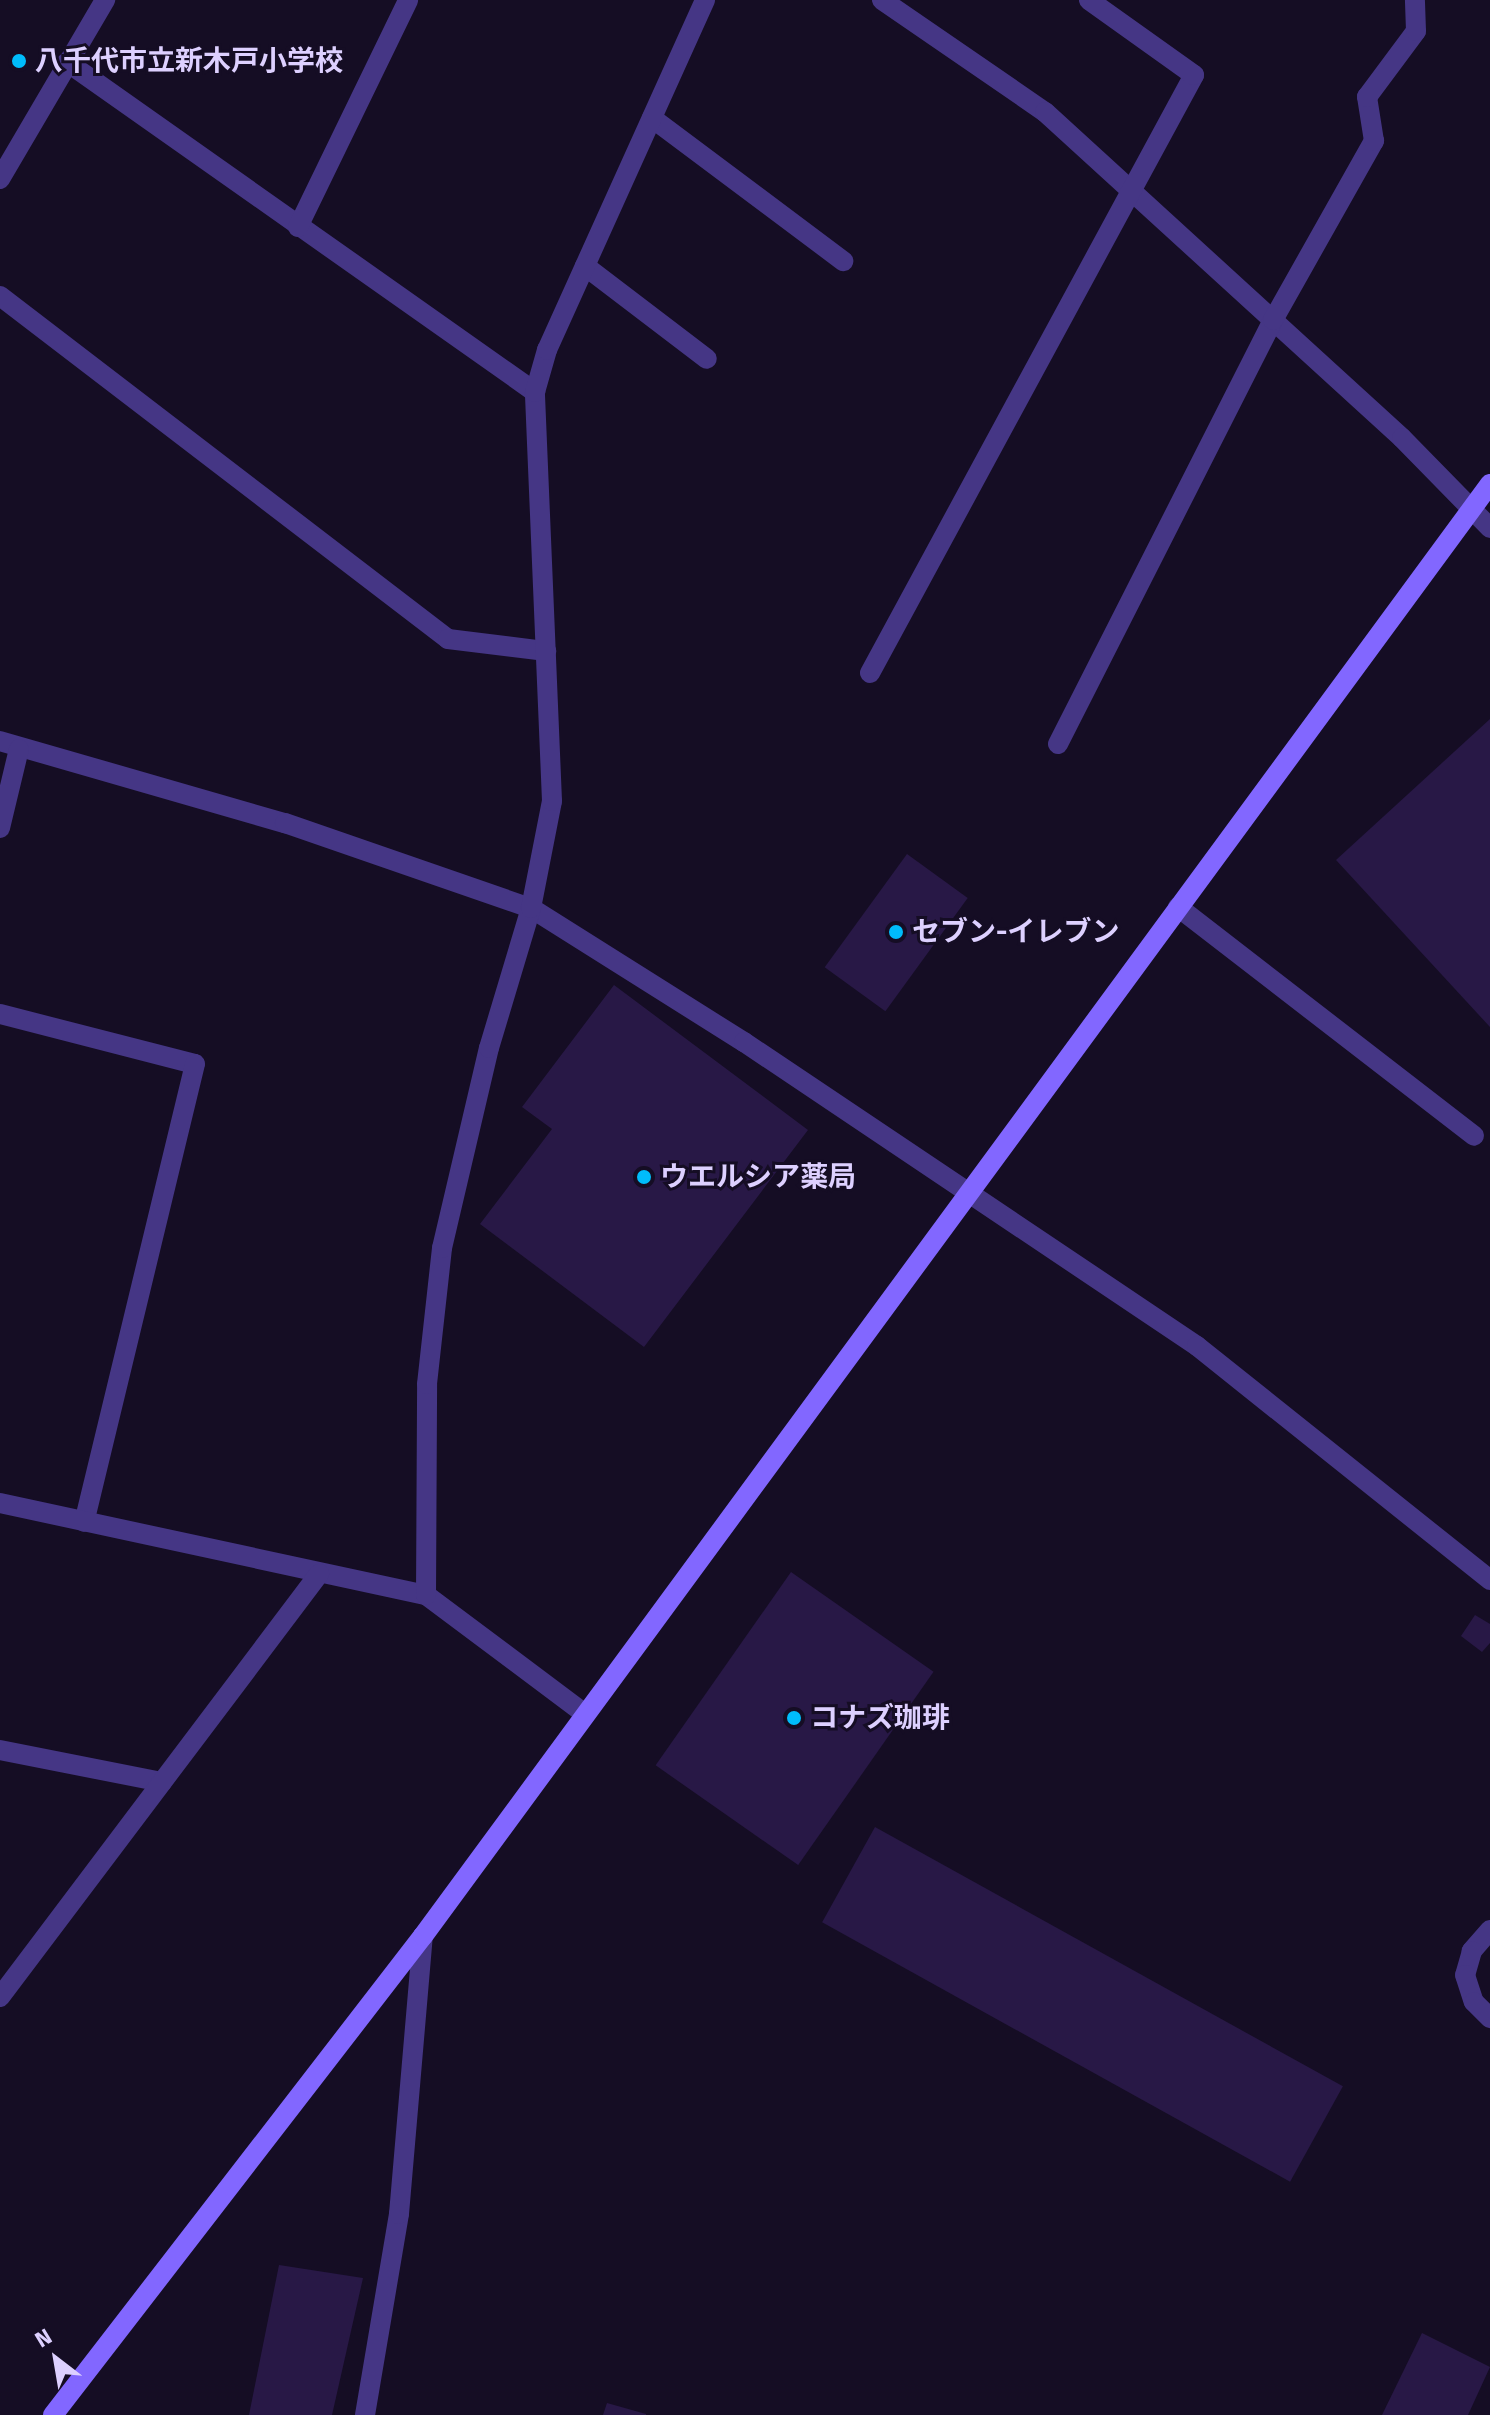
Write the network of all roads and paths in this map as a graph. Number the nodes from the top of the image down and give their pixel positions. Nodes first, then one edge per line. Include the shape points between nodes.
1 (105, 0) edge
2 (408, 0) edge
3 (705, 0) edge
4 (882, 0) edge
5 (1089, 0) edge
6 (1415, 0) edge
7 (67, 62) junction
8 (652, 118) junction
9 (0, 179) edge
10 (1132, 192) junction
11 (298, 227) junction
12 (843, 261) dead end
13 (585, 266) junction
14 (0, 296) edge
15 (1273, 320) junction
16 (707, 359) dead end
17 (535, 392) junction
18 (1490, 484) edge
19 (1470, 509) junction
20 (1490, 528) edge
21 (546, 651) junction
22 (870, 673) dead end
23 (1058, 744) dead end
24 (10, 745) edge
25 (0, 828) edge
26 (1178, 907) junction
27 (531, 908) junction
28 (0, 1014) edge
29 (1474, 1136) dead end
30 (971, 1192) junction
31 (0, 1503) edge
32 (84, 1522) junction
33 (319, 1574) junction
34 (1490, 1580) edge
35 (426, 1595) junction
36 (585, 1714) junction
37 (0, 1750) edge
38 (162, 1782) junction
39 (1490, 1930) edge
40 (423, 1936) junction
41 (0, 1997) edge
42 (1490, 2018) edge
43 (53, 2415) edge
44 (365, 2415) edge

1 - 7 street
2 - 11 street
3 - 8 street
4 - 10 street via 1045,112
5 - 10 street via 1194,75
6 - 15 street via 1416,31 1367,97 1374,141
7 - 9 street
7 - 11 street
8 - 12 street
8 - 13 street
10 - 15 street
10 - 22 street
11 - 17 street
13 - 16 street
13 - 17 street via 547,350
14 - 21 street via 448,639
15 - 19 street via 1402,438
15 - 23 street
17 - 21 street
18 - 19 street
19 - 20 street
19 - 26 street
21 - 27 street via 552,801
24 - 25 street
24 - 27 street via 285,823
26 - 29 street
26 - 30 street
27 - 30 street
27 - 35 street via 489,1048 442,1248 427,1384
28 - 32 street via 195,1064
30 - 34 street via 1197,1346
30 - 36 street
31 - 32 street
32 - 33 street
33 - 35 street
33 - 38 street
35 - 36 street
36 - 40 street
37 - 38 street
38 - 41 street
39 - 42 street via 1472,1951 1465,1975 1474,2002
40 - 43 street
40 - 44 street via 399,2214

